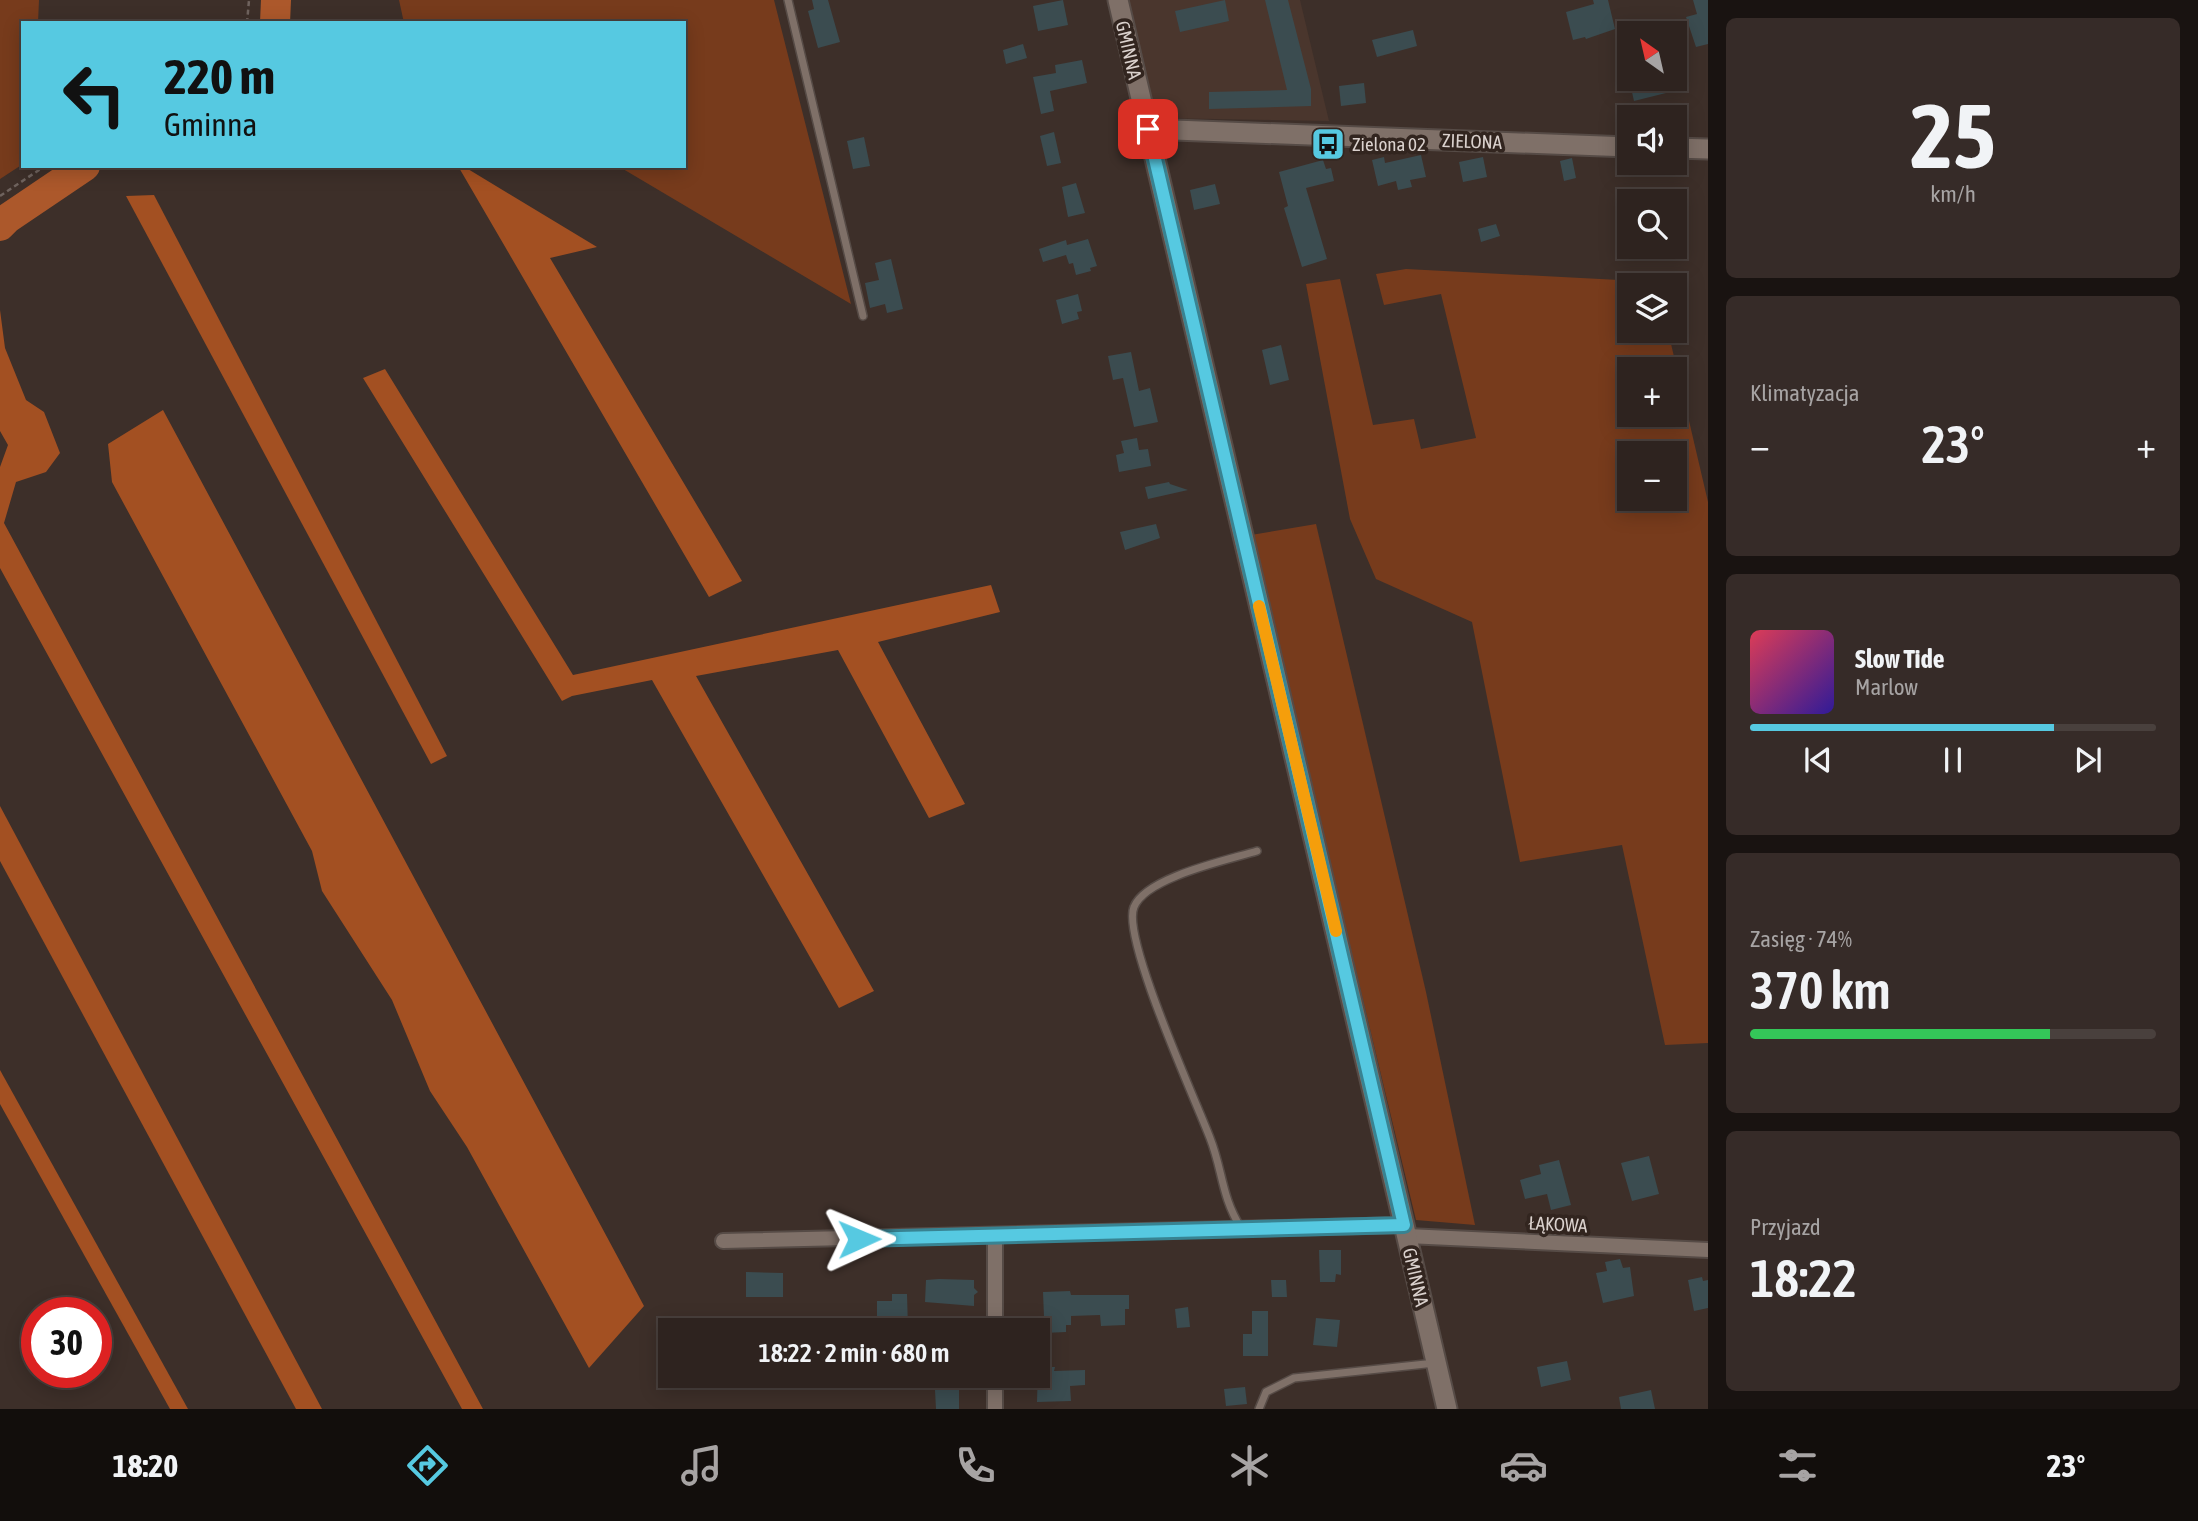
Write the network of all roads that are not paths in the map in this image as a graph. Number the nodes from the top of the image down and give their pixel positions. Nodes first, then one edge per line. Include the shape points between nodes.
1 (788, 0) edge
2 (1118, 0) edge
3 (1148, 129) junction
4 (1617, 147) edge
5 (1687, 148) edge
6 (1708, 149) edge
7 (863, 316) dead end
8 (1258, 850) dead end
9 (1242, 1228) junction
10 (1406, 1230) junction
11 (995, 1236) junction
12 (723, 1241) dead end
13 (1708, 1250) edge
14 (995, 1318) edge
15 (1436, 1363) junction
16 (995, 1388) edge
17 (995, 1409) edge
18 (1259, 1409) edge
19 (1447, 1409) edge

1 - 7 lane
2 - 3 main road, GMINNA
3 - 4 main road, ZIELONA
3 - 10 main road, GMINNA
5 - 6 main road
8 - 9 lane via 1163,882 1140,898 1132,919 1163,1025 1212,1141 1227,1201
9 - 10 street, ŁĄKOWA
9 - 11 street, ŁĄKOWA
10 - 13 street, ŁĄKOWA
10 - 15 main road, GMINNA
11 - 12 street, ŁĄKOWA
11 - 14 street
15 - 18 lane via 1294,1378 1266,1392
15 - 19 main road, GMINNA
16 - 17 street

